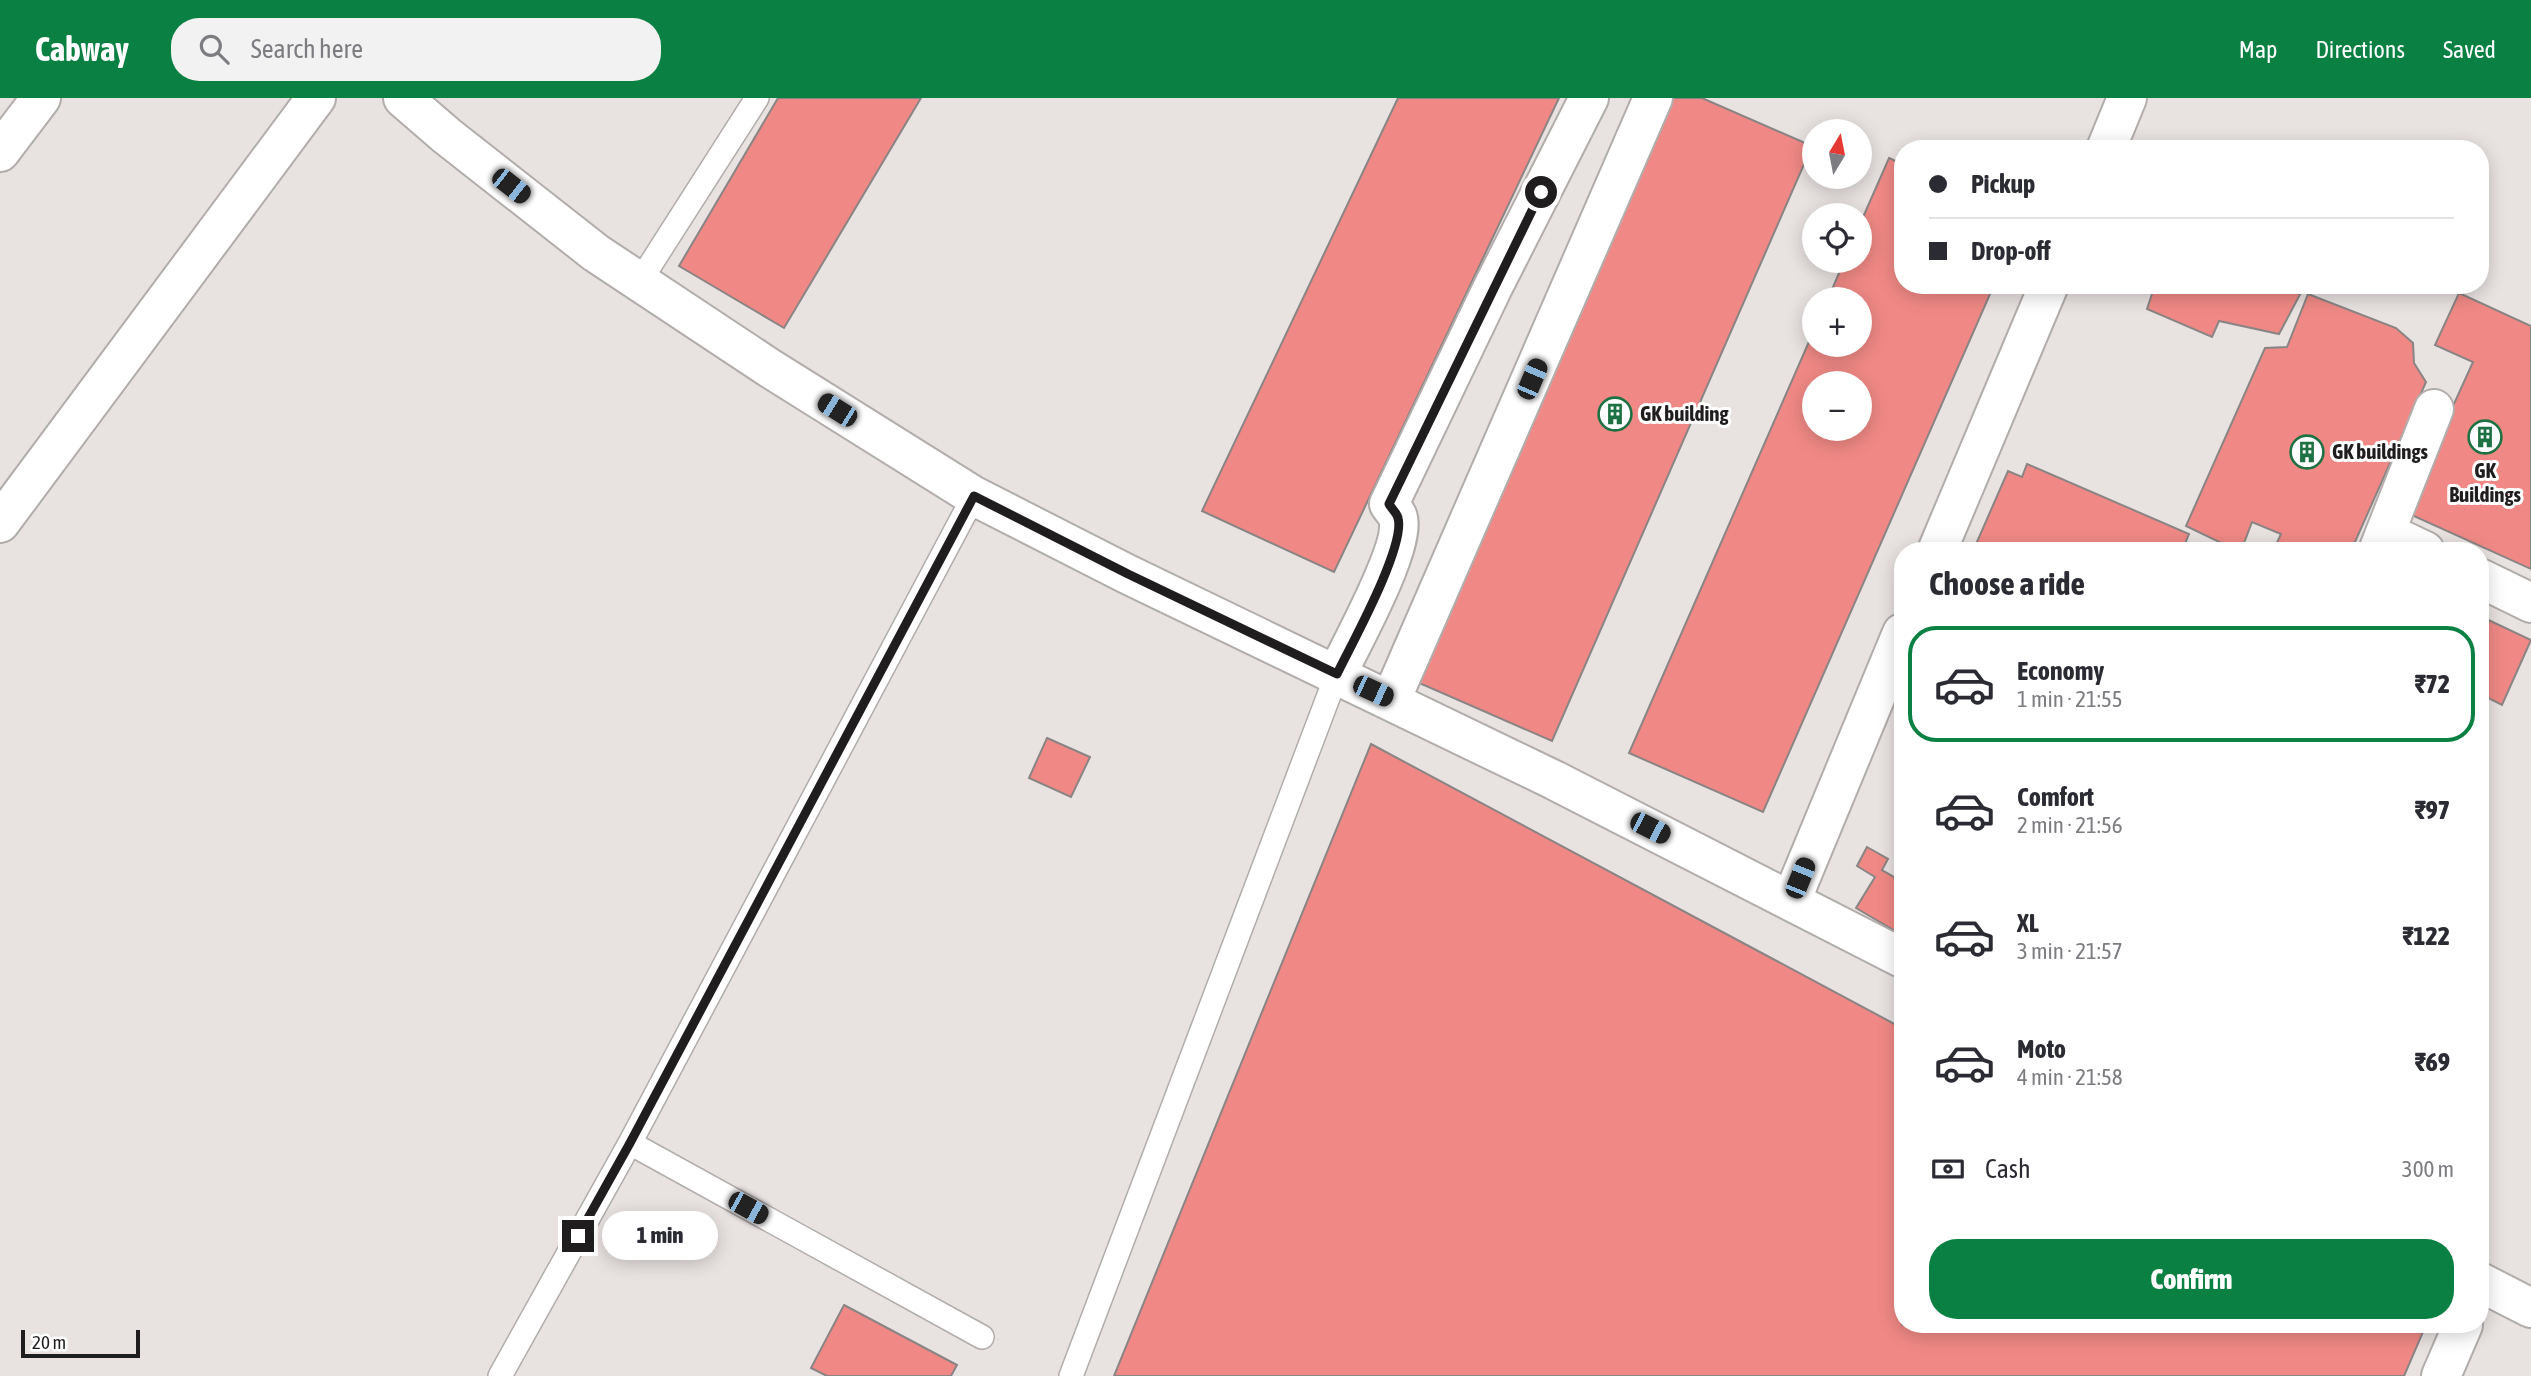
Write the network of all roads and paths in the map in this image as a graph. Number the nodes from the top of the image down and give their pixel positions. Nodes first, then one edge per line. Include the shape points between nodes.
1 (41, 98) edge
2 (316, 98) edge
3 (403, 98) edge
4 (757, 98) edge
5 (1589, 98) edge
6 (1653, 98) edge
7 (2127, 98) edge
8 (2110, 140) edge
9 (0, 152) edge
10 (639, 281) junction
11 (2045, 294) edge
12 (2434, 409) dead end
13 (974, 496) junction
14 (0, 523) edge
15 (1941, 542) edge
16 (2383, 542) edge
17 (2489, 582) edge
18 (2531, 603) edge
19 (1894, 652) edge
20 (1337, 674) junction
21 (1391, 700) junction
22 (1791, 901) junction
23 (1894, 954) edge
24 (630, 1143) junction
25 (2489, 1287) edge
26 (2531, 1308) edge
27 (2460, 1333) edge
28 (982, 1337) dead end
29 (500, 1376) edge
30 (1071, 1376) edge
31 (2441, 1376) edge

1 - 9 street
2 - 14 street
3 - 10 street via 596,253
4 - 10 lane
5 - 20 street via 1389,504 1398,517 1397,539
6 - 21 street
7 - 8 street
10 - 13 street
11 - 15 street
12 - 16 street
13 - 20 street
13 - 24 lane
17 - 18 street
19 - 22 street
20 - 21 street
20 - 30 lane
21 - 22 street
22 - 23 street
24 - 28 lane
24 - 29 lane
25 - 26 street
27 - 31 street

